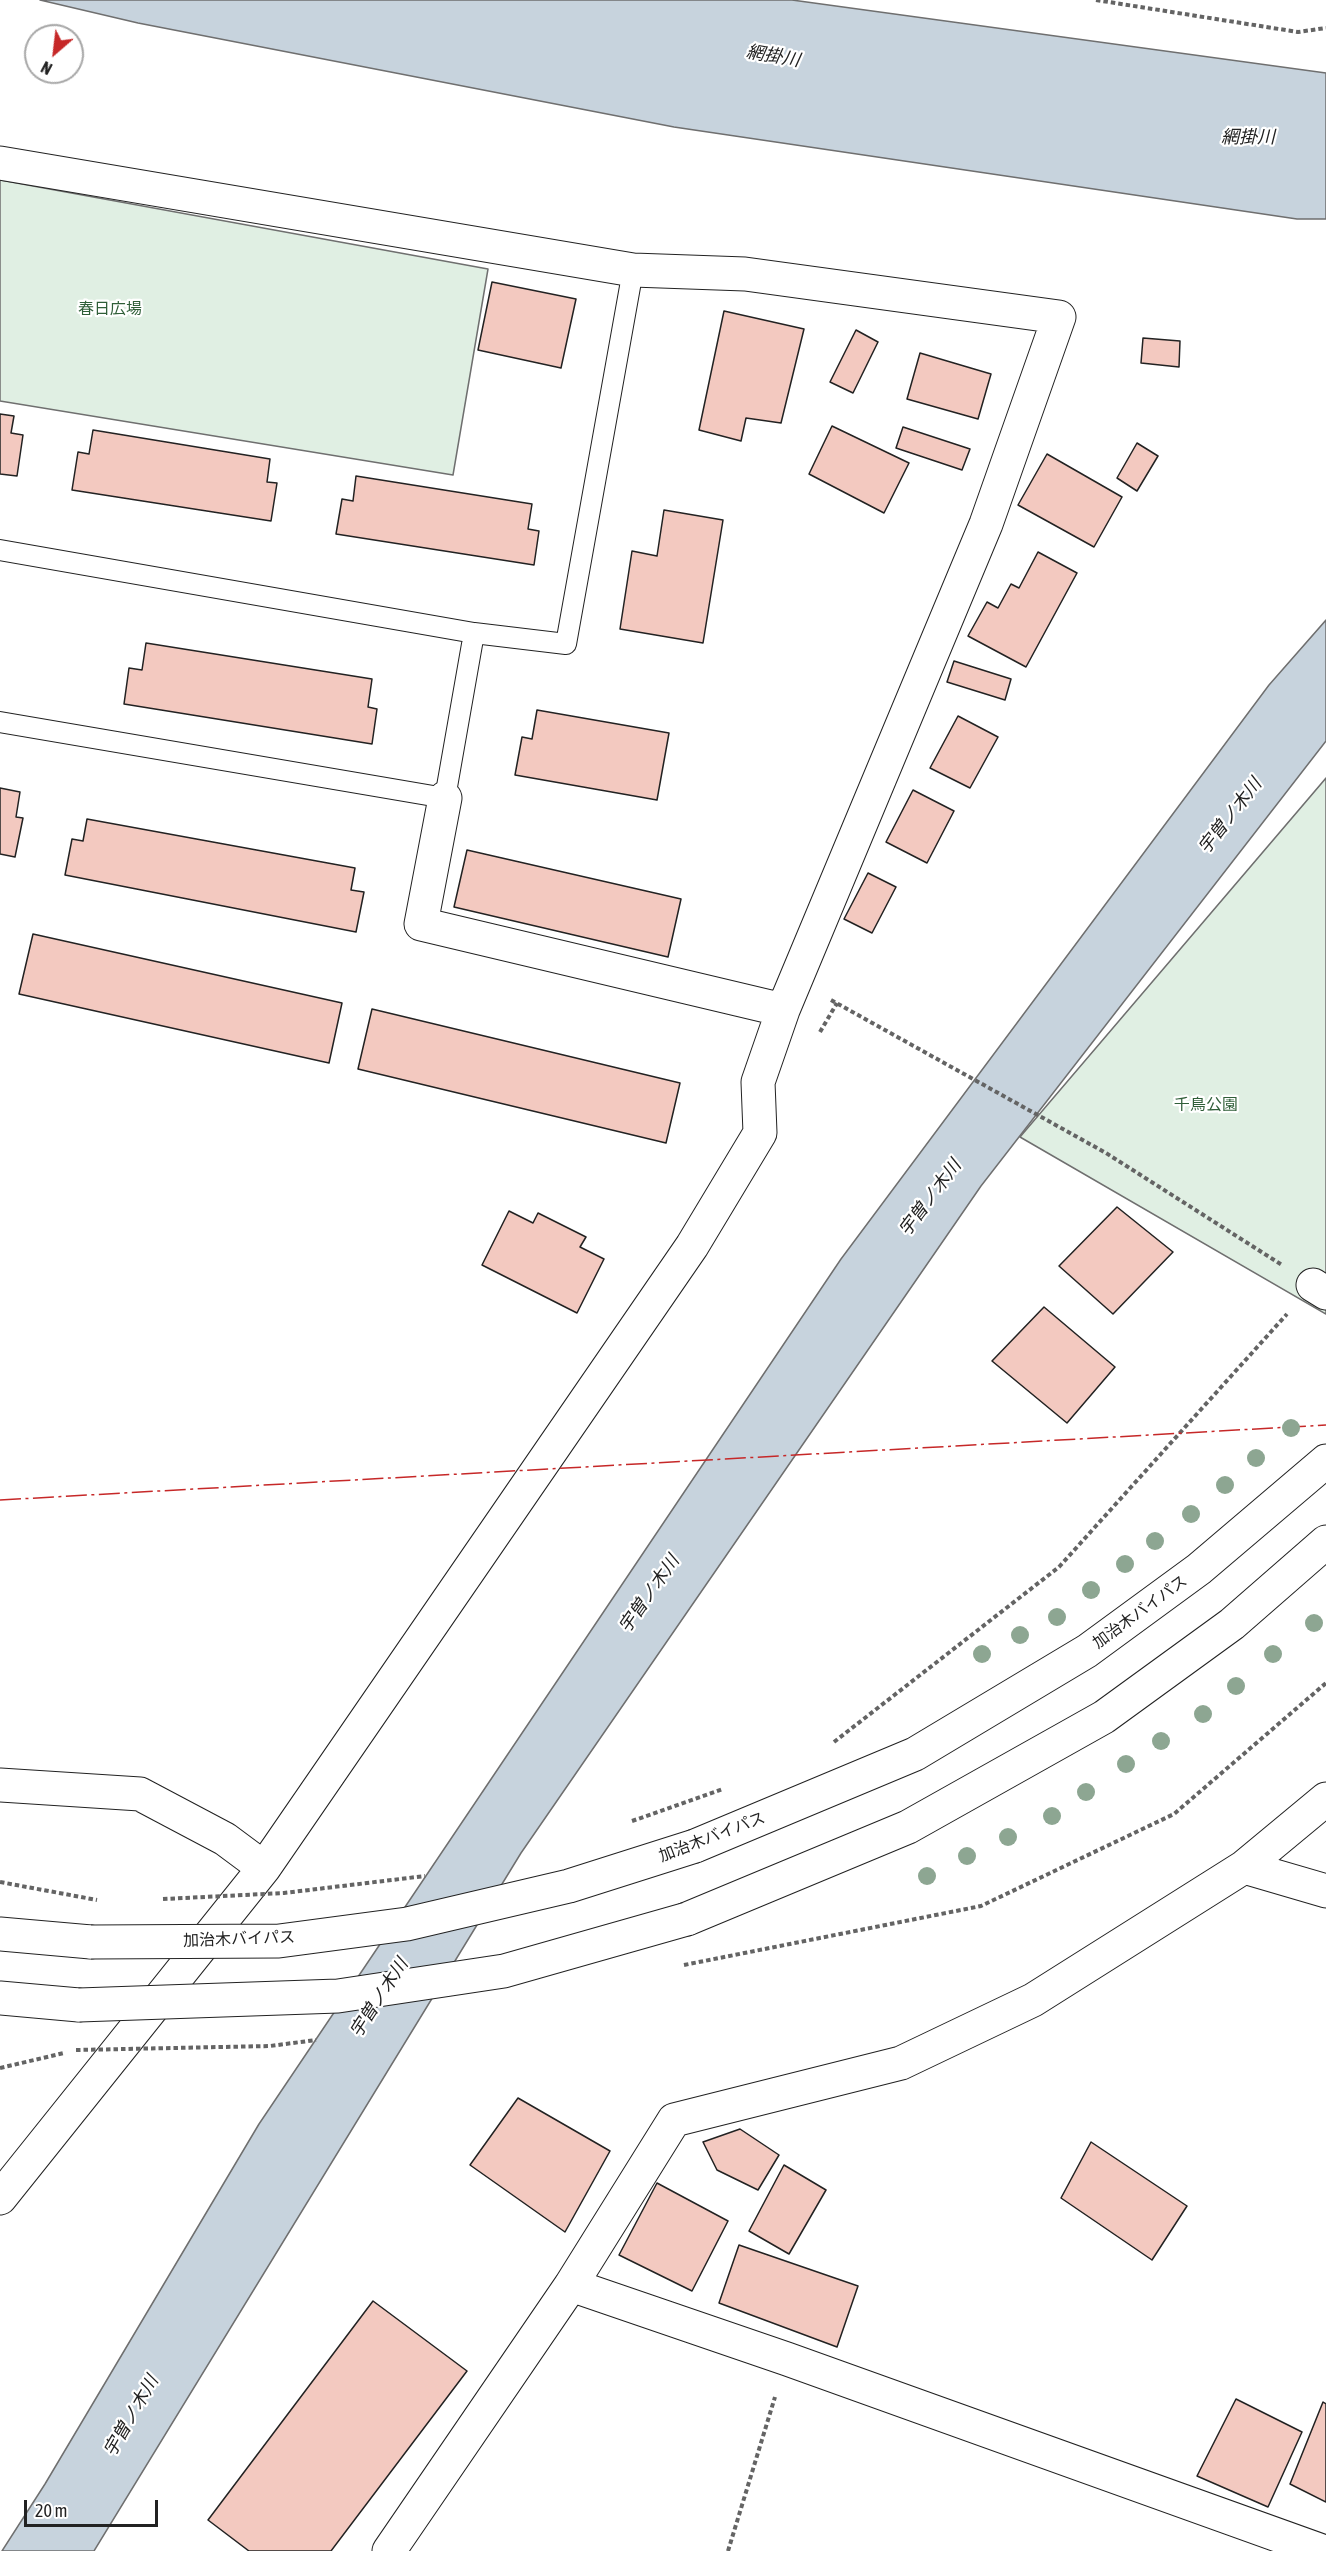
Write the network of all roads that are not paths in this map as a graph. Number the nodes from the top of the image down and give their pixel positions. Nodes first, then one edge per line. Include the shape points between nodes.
1 (0, 162) edge
2 (633, 270) junction
3 (0, 550) edge
4 (474, 633) junction
5 (0, 722) edge
6 (445, 798) junction
7 (783, 1010) junction
8 (1326, 1461) edge
9 (1326, 1542) edge
10 (0, 1785) edge
11 (1326, 1799) edge
12 (1244, 1867) junction
13 (264, 1868) junction
14 (1326, 1891) edge
15 (0, 1934) edge
16 (0, 1998) edge
17 (0, 2198) edge
18 (571, 2285) junction
19 (389, 2551) edge
20 (1322, 2551) edge

1 - 2 main road
2 - 4 lane via 566,644
2 - 7 main road via 745,274 1059,317 986,524
3 - 4 lane
4 - 6 lane
5 - 6 lane
6 - 7 main road via 421,924
7 - 13 main road via 758,1082 760,1133 698,1236
8 - 15 main road, 加治木バイパス, bridge via 1199,1569 1087,1651 915,1754 695,1846 569,1886 407,1924 279,1941 91,1942
9 - 16 main road, bridge via 1232,1624 1104,1717 908,1827 687,1919 504,1971 338,1996 79,2005
10 - 13 main road via 140,1794 225,1839
11 - 12 main road
12 - 14 main road
12 - 18 main road via 1033,2000 901,2063 674,2120
13 - 17 main road
18 - 19 main road
18 - 20 main road

